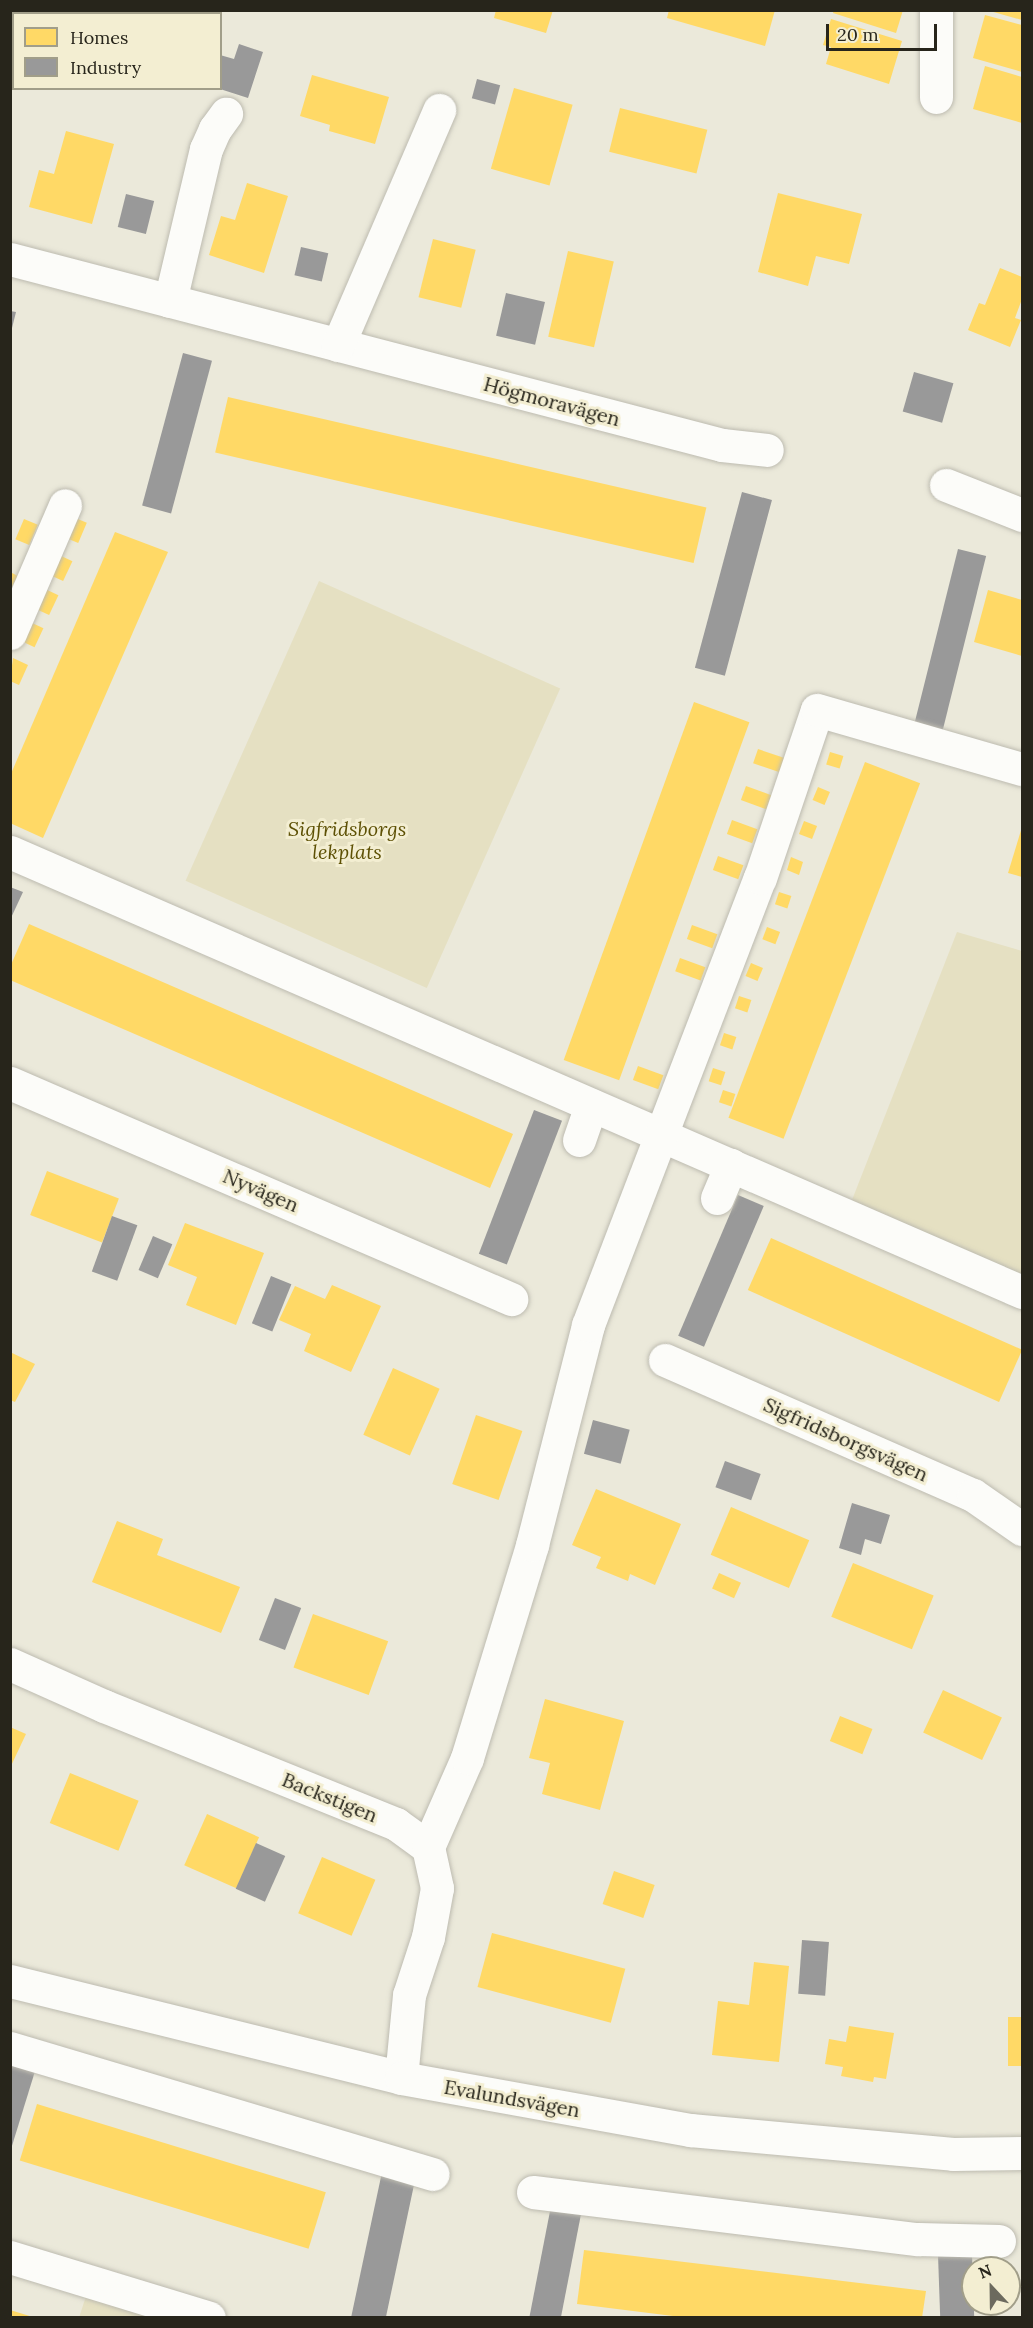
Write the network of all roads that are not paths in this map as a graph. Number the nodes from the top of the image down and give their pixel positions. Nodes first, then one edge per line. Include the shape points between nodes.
1 (936, 10) edge
2 (936, 97) dead end
3 (439, 110) dead end
4 (226, 114) dead end
5 (10, 259) edge
6 (170, 301) junction
7 (338, 345) junction
8 (767, 450) dead end
9 (946, 484) dead end
10 (65, 505) dead end
11 (1023, 515) edge
12 (10, 633) edge
13 (1023, 769) edge
14 (10, 852) edge
15 (10, 1083) edge
16 (591, 1105) junction
17 (661, 1136) junction
18 (579, 1140) dead end
19 (731, 1165) junction
20 (717, 1198) dead end
21 (1023, 1292) edge
22 (511, 1299) dead end
23 (665, 1360) dead end
24 (1023, 1529) edge
25 (10, 1664) edge
26 (428, 1847) junction
27 (10, 1981) edge
28 (10, 2048) edge
29 (401, 2078) junction
30 (1023, 2153) edge
31 (433, 2174) dead end
32 (533, 2192) dead end
33 (999, 2241) dead end
34 (10, 2257) edge
35 (209, 2318) edge

1 - 2 street
3 - 7 street
4 - 6 street via 206,149
5 - 6 street, Högmoravägen
6 - 7 street, Högmoravägen
7 - 8 street, Högmoravägen via 722,445
9 - 11 street
10 - 12 street
13 - 17 street via 817,710 760,878
14 - 16 street
15 - 22 street, Nyvägen
16 - 17 street
16 - 18 street
17 - 19 street
17 - 26 street via 588,1325 532,1545 466,1758
19 - 20 street
19 - 21 street
23 - 24 street, Sigfridsborgsvägen via 973,1495
25 - 26 street, Backstigen via 396,1824
26 - 29 street via 437,1888 428,1938 410,1995
27 - 29 street, Evalundsvägen
28 - 31 street
29 - 30 street, Evalundsvägen via 690,2130 953,2154
32 - 33 street via 918,2239
34 - 35 street

